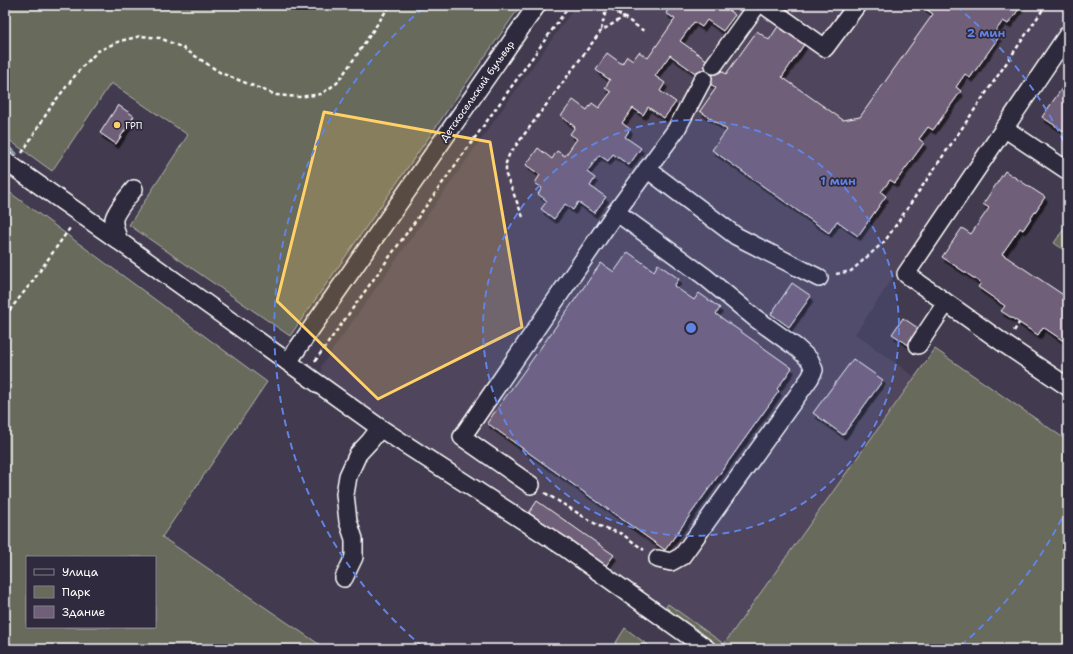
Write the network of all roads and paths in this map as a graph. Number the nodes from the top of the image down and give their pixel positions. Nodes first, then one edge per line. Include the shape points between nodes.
1 (390, 5) edge
2 (537, 5) edge
3 (570, 5) edge
4 (606, 5) edge
5 (621, 5) edge
6 (757, 5) edge
7 (764, 5) edge
8 (857, 5) edge
9 (1046, 5) edge
10 (616, 12) junction
11 (624, 17) junction
12 (601, 31) junction
13 (644, 31) dead end
14 (1068, 34) edge
15 (714, 65) dead end
16 (704, 79) dead end
17 (1004, 128) junction
18 (9, 164) edge
19 (647, 169) junction
20 (1068, 171) edge
21 (134, 189) dead end
22 (616, 212) junction
23 (80, 214) junction
24 (523, 217) dead end
25 (119, 241) junction
26 (820, 278) joint
27 (946, 303) junction
28 (5, 316) edge
29 (918, 344) dead end
30 (288, 362) junction
31 (305, 375) junction
32 (1068, 387) edge
33 (380, 428) junction
34 (530, 485) joint
35 (658, 559) joint
36 (344, 578) dead end
37 (707, 649) edge

1 - 18 path via 337,83 322,94 298,97 276,95 222,73 183,48 160,38 141,36 120,41 98,51 81,68
2 - 30 lane, Детскосельский бульвар
3 - 31 path
4 - 10 path
4 - 12 path
5 - 10 path
6 - 15 lane
7 - 8 lane via 825,48
9 - 26 path via 885,240 851,271
10 - 11 path
11 - 12 path
11 - 13 path
12 - 24 path via 509,155 506,175
14 - 17 lane
16 - 19 lane via 676,130
17 - 20 lane
17 - 27 lane via 906,274
18 - 23 lane
19 - 22 lane
19 - 26 lane via 736,236
21 - 25 lane via 114,219
22 - 34 lane via 462,437
22 - 35 lane via 797,348 810,360 814,370 682,556 671,562
23 - 25 lane
23 - 28 path
25 - 30 lane
27 - 29 lane
27 - 32 lane
30 - 31 lane
31 - 33 lane
33 - 36 lane via 358,454 348,476 345,494 348,521 354,539 354,557
33 - 37 lane via 564,547
34 - 35 path via 599,526 622,534

